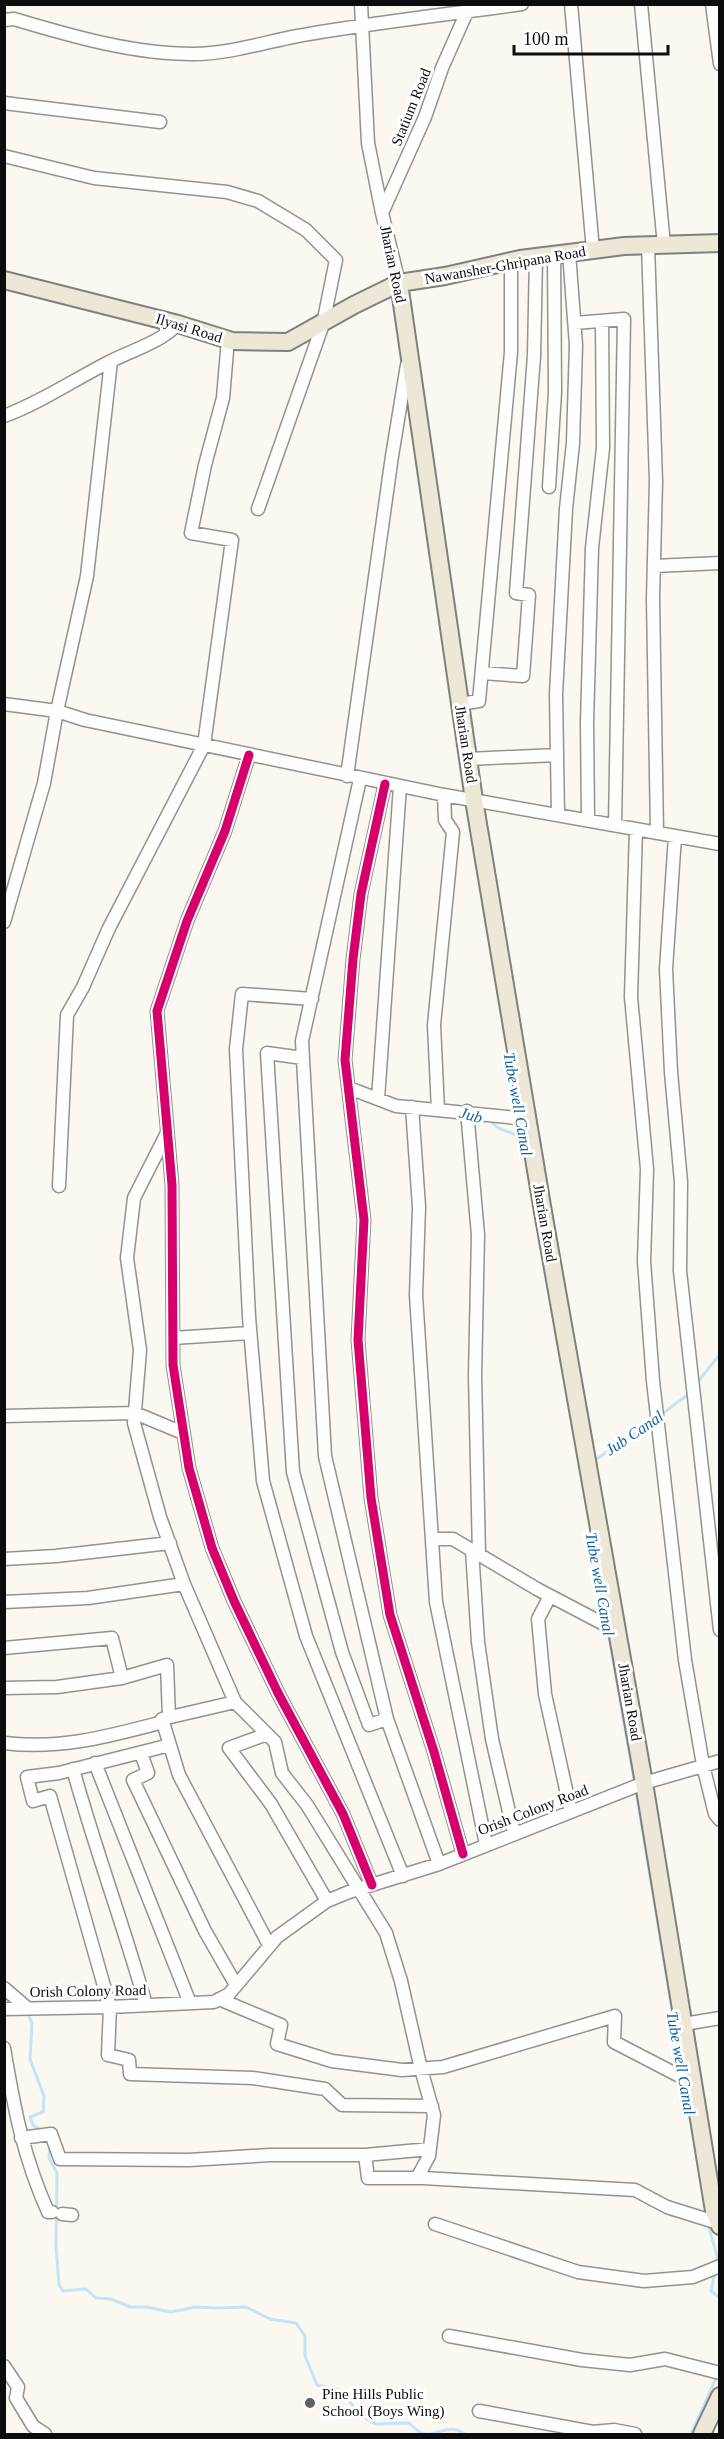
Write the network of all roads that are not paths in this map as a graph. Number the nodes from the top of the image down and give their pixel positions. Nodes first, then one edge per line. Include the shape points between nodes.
1 (361, 4) edge
2 (522, 4) edge
3 (571, 4) edge
4 (640, 4) edge
5 (712, 4) edge
6 (469, 8) edge
7 (4, 20) edge
8 (362, 25) junction
9 (720, 64) edge
10 (4, 103) edge
11 (160, 122) dead end
12 (4, 156) edge
13 (381, 213) junction
14 (720, 243) edge
15 (656, 245) junction
16 (593, 250) junction
17 (561, 254) junction
18 (536, 257) junction
19 (511, 262) junction
20 (4, 280) edge
21 (399, 283) junction
22 (602, 321) junction
23 (575, 323) junction
24 (178, 324) junction
25 (322, 324) junction
26 (228, 339) junction
27 (409, 353) junction
28 (111, 361) junction
29 (4, 416) edge
30 (549, 487) dead end
31 (258, 509) dead end
32 (720, 563) edge
33 (654, 566) junction
34 (482, 673) junction
35 (4, 704) edge
36 (460, 704) junction
37 (57, 711) junction
38 (204, 745) junction
39 (249, 755) junction
40 (557, 755) junction
41 (468, 759) junction
42 (347, 776) junction
43 (360, 779) junction
44 (385, 783) junction
45 (400, 786) junction
46 (444, 795) junction
47 (474, 800) junction
48 (558, 815) junction
49 (588, 820) junction
50 (615, 825) junction
51 (636, 829) junction
52 (657, 832) junction
53 (675, 836) junction
54 (720, 844) edge
55 (4, 922) edge
56 (312, 999) junction
57 (303, 1058) junction
58 (349, 1088) junction
59 (378, 1099) junction
60 (412, 1107) junction
61 (438, 1110) junction
62 (467, 1111) junction
63 (527, 1119) junction
64 (167, 1132) junction
65 (59, 1186) dead end
66 (250, 1333) junction
67 (173, 1338) junction
68 (135, 1413) junction
69 (4, 1416) edge
70 (183, 1433) junction
71 (432, 1539) junction
72 (170, 1543) junction
73 (475, 1552) junction
74 (4, 1559) edge
75 (184, 1584) junction
76 (550, 1596) junction
77 (4, 1602) edge
78 (720, 1630) edge
79 (617, 1631) junction
80 (4, 1648) edge
81 (122, 1678) junction
82 (4, 1688) edge
83 (235, 1702) junction
84 (166, 1719) junction
85 (387, 1719) junction
86 (267, 1734) junction
87 (4, 1743) edge
88 (170, 1745) junction
89 (141, 1753) junction
90 (720, 1761) edge
91 (95, 1763) junction
92 (703, 1766) junction
93 (73, 1769) junction
94 (644, 1784) junction
95 (571, 1812) junction
96 (720, 1820) edge
97 (514, 1833) junction
98 (486, 1844) junction
99 (463, 1854) junction
100 (439, 1864) junction
101 (403, 1876) junction
102 (372, 1885) junction
103 (359, 1889) junction
104 (327, 1901) junction
105 (269, 1945) junction
106 (236, 1985) junction
107 (4, 1988) edge
108 (219, 1999) junction
109 (190, 2003) junction
110 (146, 2005) junction
111 (26, 2007) junction
112 (110, 2007) junction
113 (4, 2009) edge
114 (720, 2018) edge
115 (684, 2024) junction
116 (4, 2048) edge
117 (421, 2069) junction
118 (693, 2083) junction
119 (432, 2106) junction
120 (21, 2138) junction
121 (430, 2148) junction
122 (365, 2155) junction
123 (417, 2178) junction
124 (62, 2214) dead end
125 (435, 2224) dead end
126 (719, 2224) edge
127 (720, 2266) edge
128 (449, 2336) dead end
129 (4, 2366) edge
130 (720, 2373) edge
131 (720, 2396) edge
132 (479, 2411) dead end
133 (45, 2434) edge
134 (635, 2434) edge
135 (702, 2434) edge

1 - 8 street, Jharian Road
2 - 6 street
3 - 16 street
4 - 15 street
5 - 9 street
6 - 8 street
6 - 13 street, Statium Road
7 - 8 street via 14,19 73,36 156,52 191,54 223,53
8 - 13 street, Jharian Road via 368,143
10 - 11 street
12 - 25 street via 94,178 227,192 258,201 306,230 336,260
13 - 21 street, Jharian Road
14 - 15 main road, Nawansher-Ghripana Road
15 - 16 main road, Nawansher-Ghripana Road
15 - 33 street
16 - 17 main road, Nawansher-Ghripana Road
17 - 18 main road, Nawansher-Ghripana Road
17 - 23 street
17 - 30 street
18 - 19 main road, Nawansher-Ghripana Road
18 - 34 street via 534,356 516,593 529,595 523,676
19 - 21 main road, Nawansher-Ghripana Road
19 - 34 street via 511,352
20 - 24 main road, Ilyasi Road
21 - 25 main road, Ilyasi Road
21 - 27 main road, Jharian Road
22 - 23 street
22 - 49 street via 603,448 592,548
22 - 50 street via 624,319
23 - 40 street via 573,443 556,694
24 - 26 main road, Ilyasi Road
24 - 28 street via 166,336
25 - 26 main road, Ilyasi Road via 288,342
25 - 31 street
26 - 38 street via 223,398 190,533 232,540
27 - 36 main road, Jharian Road
27 - 42 street
28 - 29 street
28 - 37 street via 87,576
32 - 33 street
33 - 52 street
34 - 36 street via 479,701
35 - 37 street
36 - 41 main road, Jharian Road
37 - 38 street
37 - 55 street via 44,783
38 - 39 street
38 - 65 street via 66,1015
39 - 42 street
39 - 64 street via 225,831 187,921 157,1011
40 - 41 street
40 - 48 street
41 - 47 main road, Jharian Road
42 - 43 street
43 - 44 street
43 - 56 street
44 - 45 street
44 - 58 street via 361,894 353,959 345,1060
45 - 46 street
45 - 59 street
46 - 47 street
46 - 61 street via 446,820 453,832 434,1025
47 - 48 street
47 - 63 main road, Jharian Road
48 - 49 street
49 - 50 street
50 - 51 street
51 - 52 street
51 - 92 street via 631,997 647,1169 644,1261 685,1660
52 - 53 street
53 - 54 street
53 - 78 street via 666,969 681,1182 680,1271
56 - 57 street via 302,1041
56 - 66 street via 242,994 236,1049
57 - 85 street via 325,1456
57 - 85 street via 267,1053 293,1472 342,1652 361,1704 369,1725
58 - 59 street
58 - 99 street via 364,1220 358,1340 371,1498 390,1615
59 - 60 street
60 - 61 street
60 - 71 street via 419,1208 416,1295
61 - 62 street
62 - 63 street
62 - 73 street via 478,1235
63 - 79 main road, Jharian Road
64 - 67 street via 172,1185
64 - 68 street via 134,1198 130,1228 127,1258 140,1350
66 - 67 street
66 - 101 street via 263,1481 285,1567 306,1636
67 - 70 street
68 - 69 street
68 - 70 street
68 - 72 street via 134,1423
70 - 102 street via 209,1536 234,1601 343,1814
71 - 73 street via 453,1539
71 - 98 street via 436,1602
72 - 74 street
72 - 75 street
73 - 76 street
73 - 97 street via 478,1642 492,1739
75 - 77 street via 88,1598
75 - 83 street
76 - 79 street
76 - 95 street via 538,1619 545,1694
79 - 94 main road, Jharian Road
80 - 81 street via 112,1638
81 - 82 street via 57,1687
81 - 84 street via 167,1665
83 - 84 street
83 - 86 street
84 - 87 street via 80,1742 35,1747
84 - 88 street
85 - 100 street
86 - 103 street via 275,1742 282,1773 307,1805
86 - 104 street via 229,1748 271,1804
88 - 89 street
88 - 105 street via 179,1776
89 - 91 street
89 - 106 street via 148,1773 133,1780 205,1931
90 - 92 street, Orish Colony Road
91 - 93 street
91 - 109 street
92 - 94 street, Orish Colony Road
92 - 96 street via 715,1815
93 - 110 street
93 - 112 street via 27,1778 33,1801 50,1796
94 - 95 street, Orish Colony Road
94 - 115 main road, Jharian Road
95 - 97 street, Orish Colony Road
97 - 98 street, Orish Colony Road
98 - 99 street, Orish Colony Road
99 - 100 street, Orish Colony Road
100 - 101 street, Orish Colony Road
101 - 102 street, Orish Colony Road
102 - 103 street, Orish Colony Road
103 - 104 street, Orish Colony Road
103 - 117 street via 386,1933
104 - 105 street, Orish Colony Road
105 - 106 street, Orish Colony Road
106 - 108 street, Orish Colony Road
107 - 111 street
108 - 109 street, Orish Colony Road
108 - 117 street via 281,2025 277,2044 332,2061
109 - 110 street, Orish Colony Road
110 - 112 street, Orish Colony Road
111 - 112 street, Orish Colony Road
111 - 113 street, Orish Colony Road
112 - 119 street via 108,2055 129,2060 130,2074 253,2078 325,2089 342,2105
114 - 115 street
115 - 118 main road, Jharian Road
116 - 120 street
117 - 118 street via 443,2067 615,2016 614,2042
117 - 119 street
118 - 126 main road, Jharian Road
119 - 121 street
120 - 122 street via 45,2135 60,2159
120 - 124 street via 31,2175 48,2212
121 - 122 street
121 - 123 street
122 - 123 street via 368,2178
123 - 126 street via 635,2190 667,2207
125 - 127 street via 578,2272 644,2281 693,2277
128 - 130 street via 630,2365 665,2358
129 - 133 street via 18,2387 16,2398 33,2426
131 - 135 main road
132 - 134 street via 592,2432 614,2430

